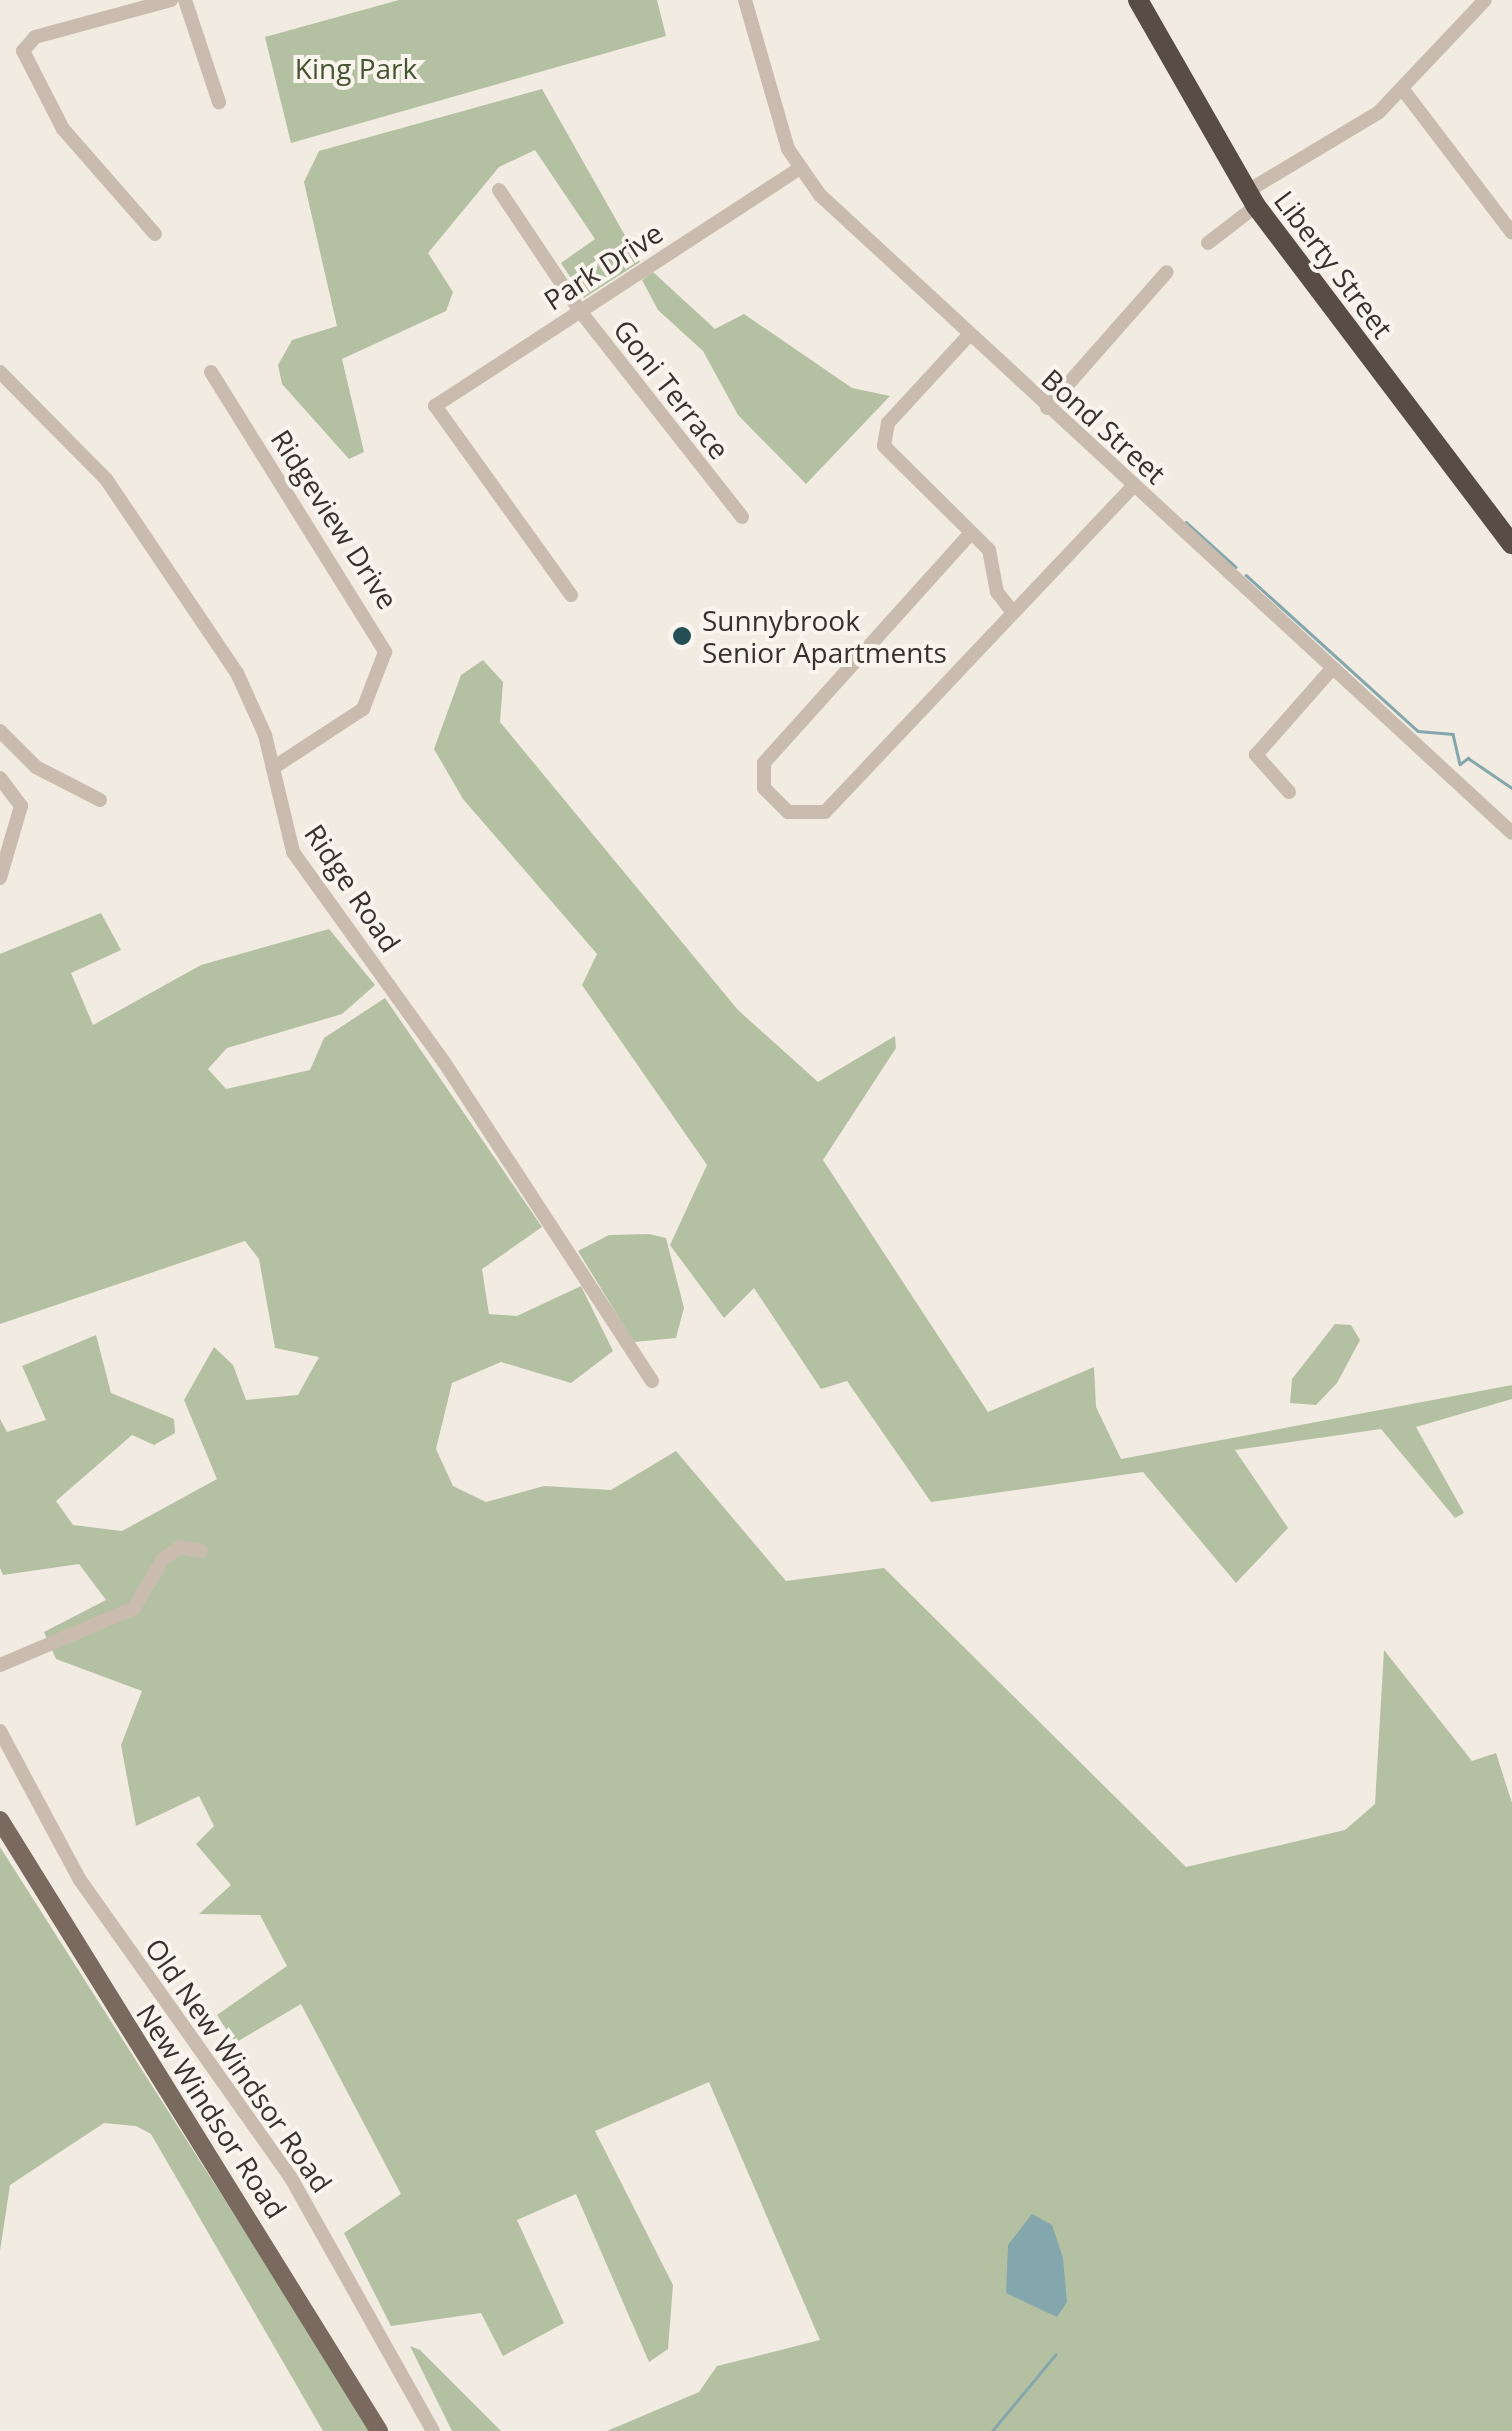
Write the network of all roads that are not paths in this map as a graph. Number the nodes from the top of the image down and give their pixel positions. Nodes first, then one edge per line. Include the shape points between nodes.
1 (171, 0) edge
2 (185, 0) edge
3 (745, 0) edge
4 (1138, 0) edge
5 (1484, 0) edge
6 (1404, 91) junction
7 (219, 102) dead end
8 (798, 169) junction
9 (499, 190) dead end
10 (1251, 199) junction
11 (1512, 233) edge
12 (155, 234) dead end
13 (1208, 243) dead end
14 (1167, 272) dead end
15 (580, 312) junction
16 (969, 336) junction
17 (0, 372) edge
18 (210, 372) dead end
19 (1047, 408) junction
20 (1132, 486) junction
21 (742, 517) dead end
22 (970, 534) junction
23 (1512, 544) edge
24 (571, 595) dead end
25 (1012, 611) junction
26 (1331, 670) junction
27 (0, 732) edge
28 (273, 768) junction
29 (0, 778) edge
30 (1289, 792) dead end
31 (100, 800) dead end
32 (1512, 833) edge
33 (0, 878) edge
34 (652, 1381) dead end
35 (201, 1551) dead end
36 (0, 1665) edge
37 (0, 1731) edge
38 (0, 1820) edge
39 (379, 2431) edge
40 (433, 2431) edge

1 - 12 street via 24,46 62,129
2 - 7 street
3 - 8 street, Bond Street
4 - 10 highway, Liberty Street
5 - 6 street
6 - 10 street
6 - 11 street
8 - 15 street, Park Drive
8 - 16 street, Bond Street
9 - 15 street, Goni Terrace
10 - 13 street
10 - 23 highway, Liberty Street
14 - 19 street
15 - 21 street, Goni Terrace
15 - 24 street, Park Drive via 435,406
16 - 19 street, Bond Street
16 - 22 street via 883,438 891,459
17 - 28 street, Ridge Road via 94,465 138,525 253,703
18 - 28 street, Ridgeview Drive via 385,652 363,710
19 - 20 street, Bond Street
20 - 25 street
20 - 26 street, Bond Street
22 - 25 street via 992,553 994,584
22 - 25 street via 764,763 771,796 794,816 820,815
26 - 30 street via 1256,755
26 - 32 street, Bond Street
27 - 31 street via 36,767
28 - 34 street, Ridge Road via 292,852 444,1062
29 - 33 street via 21,806
35 - 36 street via 180,1547 163,1559 134,1608
37 - 40 street, Old New Windsor Road via 80,1880 290,2178
38 - 39 main road, New Windsor Road

